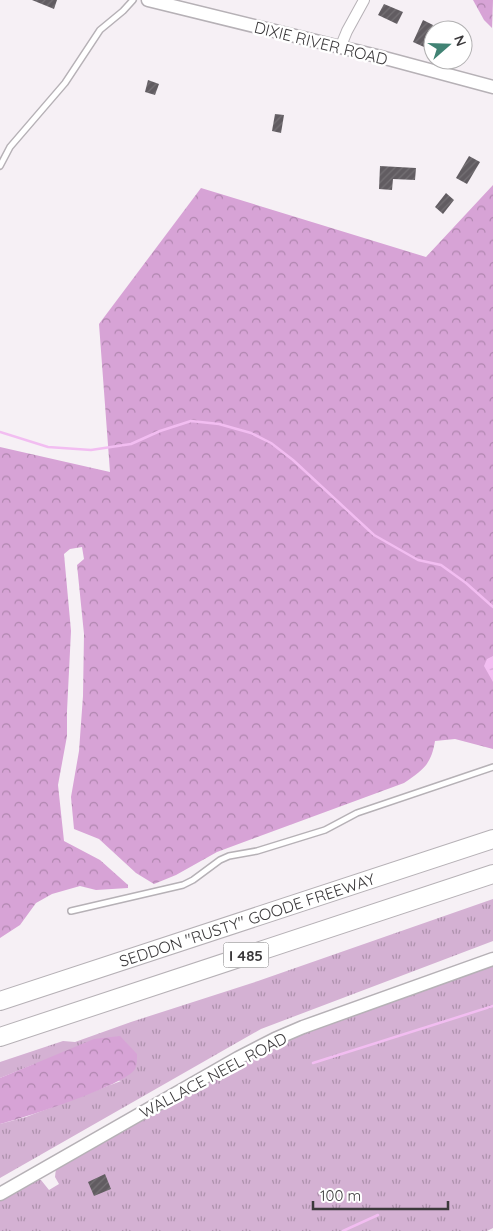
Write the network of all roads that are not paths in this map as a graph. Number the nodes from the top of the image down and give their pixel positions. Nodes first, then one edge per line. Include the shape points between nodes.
1 (133, 0) edge
2 (148, 0) edge
3 (364, 0) edge
4 (340, 48) junction
5 (493, 87) edge
6 (0, 166) edge
7 (493, 767) edge
8 (493, 839) edge
9 (493, 874) edge
10 (71, 911) dead end
11 (493, 959) edge
12 (0, 1001) edge
13 (0, 1037) edge
14 (0, 1194) edge

1 - 6 lane via 100,30 65,84 10,147
2 - 4 street, DIXIE RIVER ROAD
3 - 4 street
4 - 5 street, DIXIE RIVER ROAD
7 - 10 lane via 357,813 325,830 229,856 183,885
8 - 12 highway, SEDDON "RUSTY" GOODE FREEWAY / I 485
9 - 13 highway, SEDDON "RUSTY" GOODE FREEWAY / I 485
11 - 14 street, WALLACE NEEL ROAD via 275,1038

